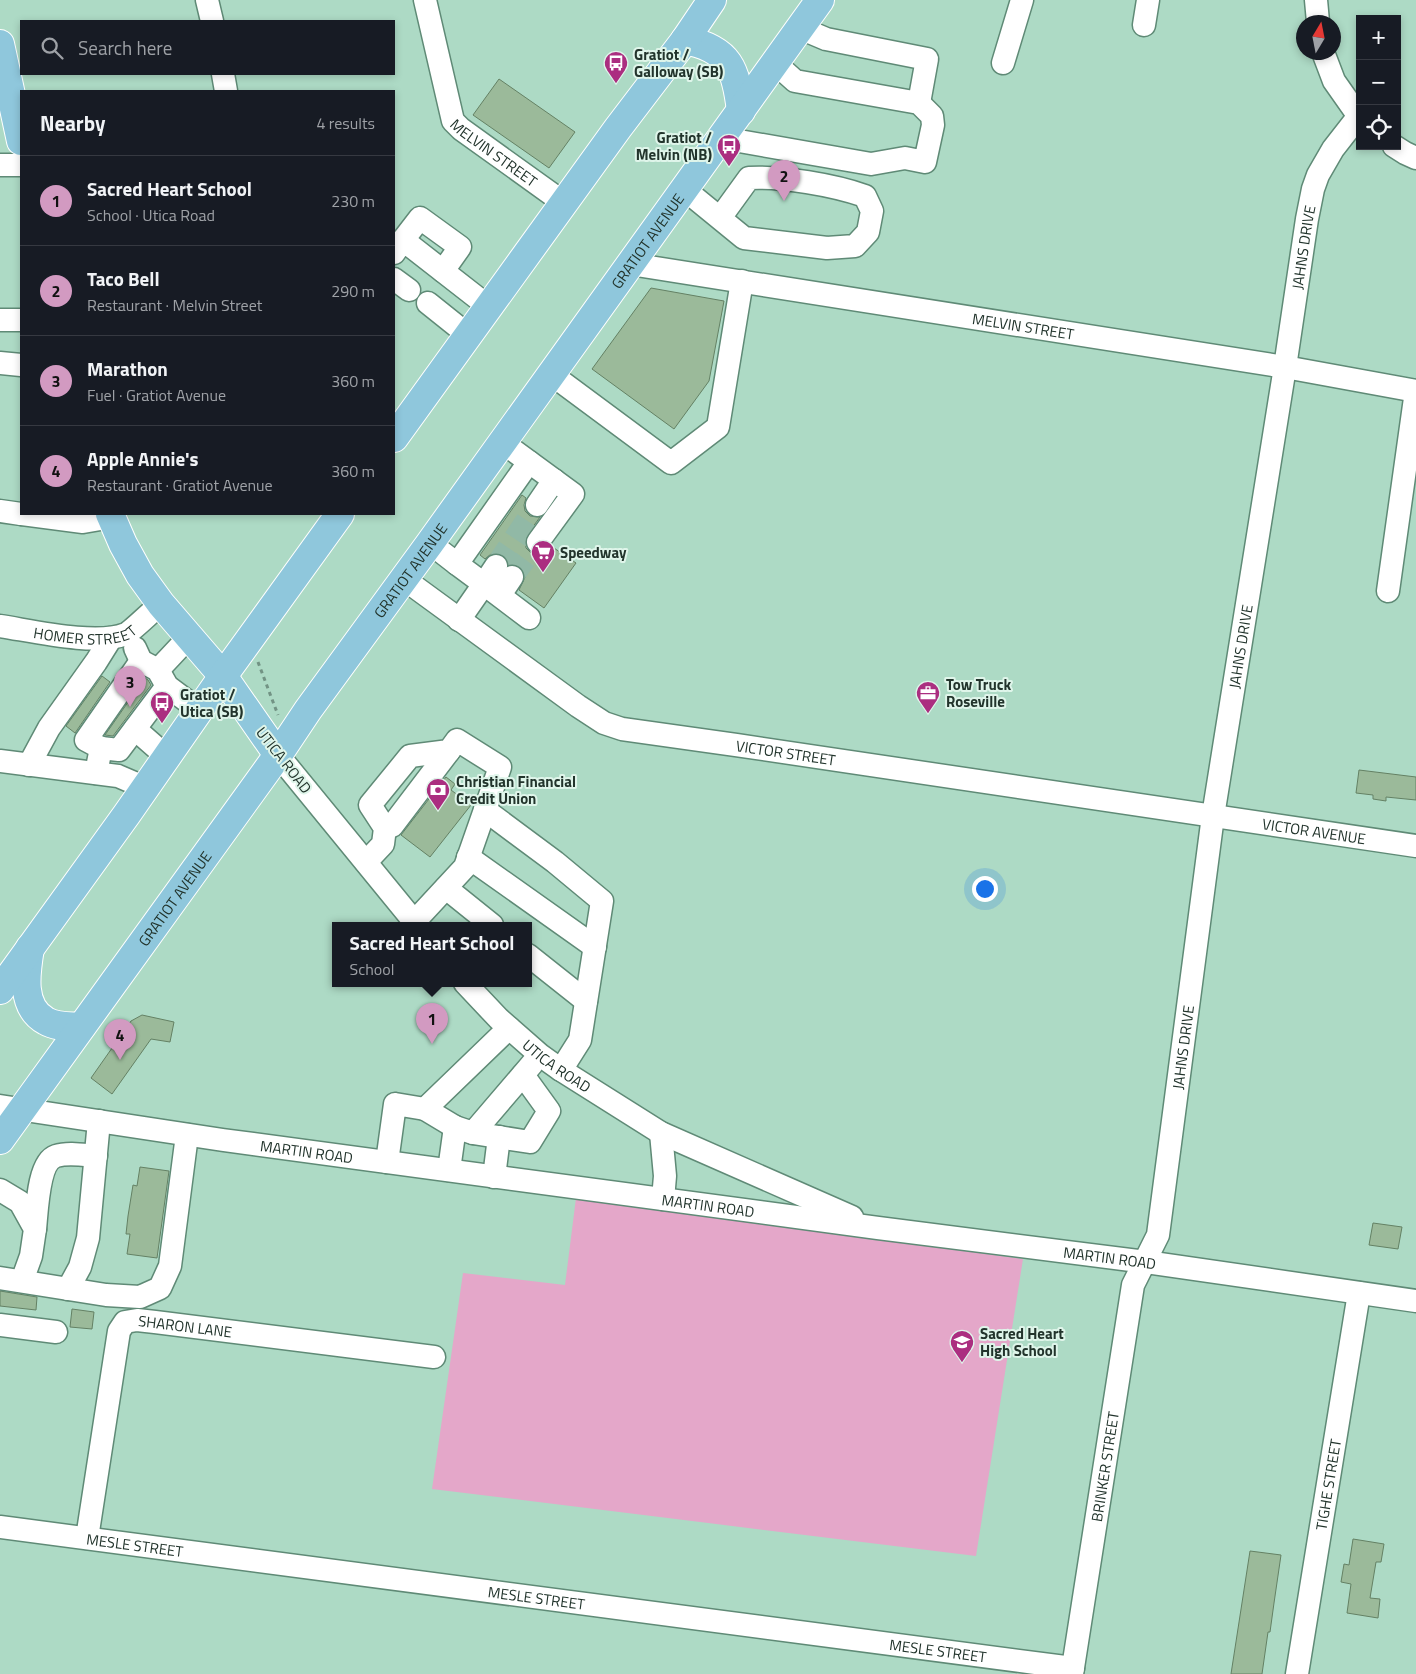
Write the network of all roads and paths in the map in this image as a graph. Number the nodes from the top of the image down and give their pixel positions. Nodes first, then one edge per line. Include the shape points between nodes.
1 (207, 0) edge
2 (425, 0) edge
3 (712, 0) edge
4 (820, 0) edge
5 (1022, 0) edge
6 (1148, 0) edge
7 (1316, 0) edge
8 (1317, 15) edge
9 (212, 20) edge
10 (1144, 25) dead end
11 (800, 28) junction
12 (685, 40) junction
13 (0, 44) edge
14 (1326, 60) edge
15 (1003, 62) dead end
16 (775, 63) junction
17 (223, 75) edge
18 (226, 90) edge
19 (919, 103) junction
20 (741, 111) junction
21 (1356, 113) edge
22 (1356, 121) edge
23 (20, 136) edge
24 (722, 138) junction
25 (1400, 150) edge
26 (1416, 158) edge
27 (0, 165) edge
28 (20, 165) edge
29 (684, 189) junction
30 (564, 203) junction
31 (720, 218) junction
32 (399, 247) edge
33 (630, 264) junction
34 (450, 276) junction
35 (742, 281) junction
36 (489, 307) junction
37 (0, 320) edge
38 (20, 320) edge
39 (468, 335) junction
40 (0, 363) edge
41 (20, 365) edge
42 (1285, 367) junction
43 (551, 374) junction
44 (1416, 390) edge
45 (395, 437) edge
46 (502, 442) junction
47 (528, 462) junction
48 (554, 480) junction
49 (537, 506) tunnel mouth
50 (0, 511) edge
51 (20, 514) edge
52 (30, 515) edge
53 (339, 515) edge
54 (111, 516) edge
55 (538, 542) tunnel mouth
56 (430, 543) junction
57 (457, 564) junction
58 (404, 579) junction
59 (498, 581) junction
60 (1388, 591) dead end
61 (161, 604) junction
62 (529, 618) dead end
63 (459, 620) junction
64 (0, 626) edge
65 (119, 635) junction
66 (189, 637) junction
67 (257, 659) dead end
68 (156, 672) junction
69 (222, 676) junction
70 (200, 710) junction
71 (281, 718) dead end
72 (135, 729) junction
73 (101, 748) junction
74 (449, 751) junction
75 (278, 755) junction
76 (167, 757) junction
77 (0, 761) edge
78 (29, 765) junction
79 (96, 773) junction
80 (146, 788) junction
81 (485, 810) junction
82 (1213, 816) junction
83 (385, 828) junction
84 (1416, 846) edge
85 (468, 857) junction
86 (366, 862) junction
87 (446, 888) junction
88 (414, 922) edge
89 (418, 922) edge
90 (488, 922) edge
91 (31, 947) junction
92 (594, 947) junction
93 (532, 958) edge
94 (469, 987) edge
95 (0, 990) edge
96 (586, 1001) junction
97 (81, 1027) junction
98 (509, 1028) junction
99 (540, 1055) junction
100 (561, 1070) junction
101 (523, 1075) junction
102 (11, 1108) edge
103 (425, 1109) junction
104 (99, 1121) junction
105 (464, 1130) junction
106 (661, 1133) junction
107 (187, 1135) junction
108 (499, 1137) junction
109 (0, 1140) edge
110 (96, 1156) junction
111 (387, 1162) junction
112 (449, 1170) junction
113 (494, 1177) junction
114 (0, 1190) edge
115 (663, 1199) junction
116 (878, 1228) junction
117 (35, 1229) junction
118 (1146, 1262) junction
119 (0, 1278) edge
120 (22, 1281) junction
121 (68, 1289) junction
122 (1359, 1293) junction
123 (1416, 1301) edge
124 (0, 1325) edge
125 (56, 1332) dead end
126 (434, 1357) dead end
127 (0, 1527) edge
128 (87, 1538) junction
129 (1073, 1671) edge
130 (1297, 1674) edge

1 - 9 street
2 - 30 street, MELVIN STREET via 453,121
3 - 12 main road
4 - 11 main road, GRATIOT AVENUE
5 - 15 street
6 - 10 street
7 - 8 street
11 - 16 main road, GRATIOT AVENUE
11 - 19 street via 826,39 928,59
12 - 20 main road via 701,43 725,58 738,85
12 - 30 main road
13 - 23 main road
14 - 21 street, JAHNS DRIVE via 1334,81
16 - 19 street via 795,82
16 - 20 main road, GRATIOT AVENUE
17 - 18 street
19 - 24 street via 932,116 933,124 925,162 905,158 872,164
20 - 24 main road, GRATIOT AVENUE
22 - 42 street, JAHNS DRIVE via 1333,149 1313,189
24 - 29 main road, GRATIOT AVENUE
25 - 26 street
27 - 28 street
29 - 31 street
29 - 33 main road, GRATIOT AVENUE
30 - 36 main road
31 - 31 street via 744,238 827,248 855,246 868,232 872,212 865,196 845,189 764,177 749,178
32 - 34 street
33 - 35 street, MELVIN STREET
33 - 43 main road, GRATIOT AVENUE
34 - 36 street
34 - 39 street via 432,307
35 - 42 street, MELVIN STREET
35 - 43 street via 718,427 672,463
36 - 39 main road
37 - 38 street
39 - 45 main road
40 - 41 street
42 - 44 street, MELVIN STREET
42 - 82 street, JAHNS DRIVE
43 - 46 main road, GRATIOT AVENUE
44 - 60 street
46 - 47 street
46 - 56 main road, GRATIOT AVENUE
47 - 48 street
47 - 57 street
48 - 49 street
48 - 55 street via 574,494
50 - 51 street
52 - 54 street via 83,522
53 - 69 main road
54 - 61 main road, UTICA ROAD via 140,575
56 - 57 street
56 - 58 main road, GRATIOT AVENUE
57 - 59 street
58 - 63 street, VICTOR STREET
58 - 75 main road, GRATIOT AVENUE
59 - 62 street
59 - 63 street
61 - 65 street, HOMER STREET
61 - 66 main road, UTICA ROAD
63 - 82 street, VICTOR STREET via 604,724 622,729
64 - 65 street, HOMER STREET via 84,638
65 - 68 street
65 - 78 street via 49,728
66 - 68 street
66 - 69 main road, UTICA ROAD
67 - 71 path
68 - 70 street
68 - 72 street
68 - 73 street via 86,740
69 - 70 main road
69 - 75 main road, UTICA ROAD
70 - 76 main road
72 - 73 street via 119,750
72 - 76 street
73 - 79 street
74 - 81 street via 457,740 500,767
74 - 83 street via 392,826
74 - 83 street via 410,756 370,804
75 - 86 street, UTICA ROAD
75 - 97 main road, GRATIOT AVENUE
76 - 80 main road
77 - 78 street
78 - 79 street
79 - 80 street via 118,776
80 - 91 main road
81 - 85 street
81 - 92 street via 556,862 602,901
82 - 84 street, VICTOR AVENUE
82 - 118 street, JAHNS DRIVE via 1158,1235
83 - 86 street via 383,844
85 - 87 street via 465,867
85 - 92 street
86 - 88 street, UTICA ROAD
87 - 89 street
87 - 90 street
91 - 95 main road
91 - 97 main road via 26,990 36,1014 46,1022
92 - 96 street
93 - 96 street
94 - 98 street, UTICA ROAD
96 - 100 street via 580,1040
97 - 102 main road, GRATIOT AVENUE
98 - 99 street, UTICA ROAD
98 - 103 street
99 - 100 street, UTICA ROAD
99 - 101 street
100 - 106 street, UTICA ROAD
101 - 105 street
101 - 108 street via 549,1111 530,1142
102 - 104 street, MARTIN ROAD
102 - 109 main road, GRATIOT AVENUE
103 - 105 street
103 - 111 street via 395,1104
104 - 107 street, MARTIN ROAD
104 - 110 street
105 - 108 street
105 - 112 street
106 - 115 street via 666,1176
106 - 116 street, UTICA ROAD
107 - 111 street, MARTIN ROAD
107 - 121 street via 170,1266 160,1288 140,1297
108 - 113 street
110 - 117 street via 68,1154 56,1156 48,1162 42,1177
110 - 121 street via 88,1238 80,1267
111 - 112 street, MARTIN ROAD
112 - 113 street, MARTIN ROAD
113 - 115 street, MARTIN ROAD
114 - 117 street via 20,1202
115 - 116 street, MARTIN ROAD
116 - 118 street, MARTIN ROAD
117 - 120 street
118 - 122 street, MARTIN ROAD
118 - 129 street, BRINKER STREET via 1134,1285
119 - 120 street
120 - 121 street
122 - 123 street, MARTIN ROAD
122 - 130 street, TIGHE STREET
124 - 125 street
126 - 128 street, SHARON LANE via 155,1322 125,1322 119,1331
127 - 128 street, MESLE STREET
128 - 129 street, MESLE STREET

